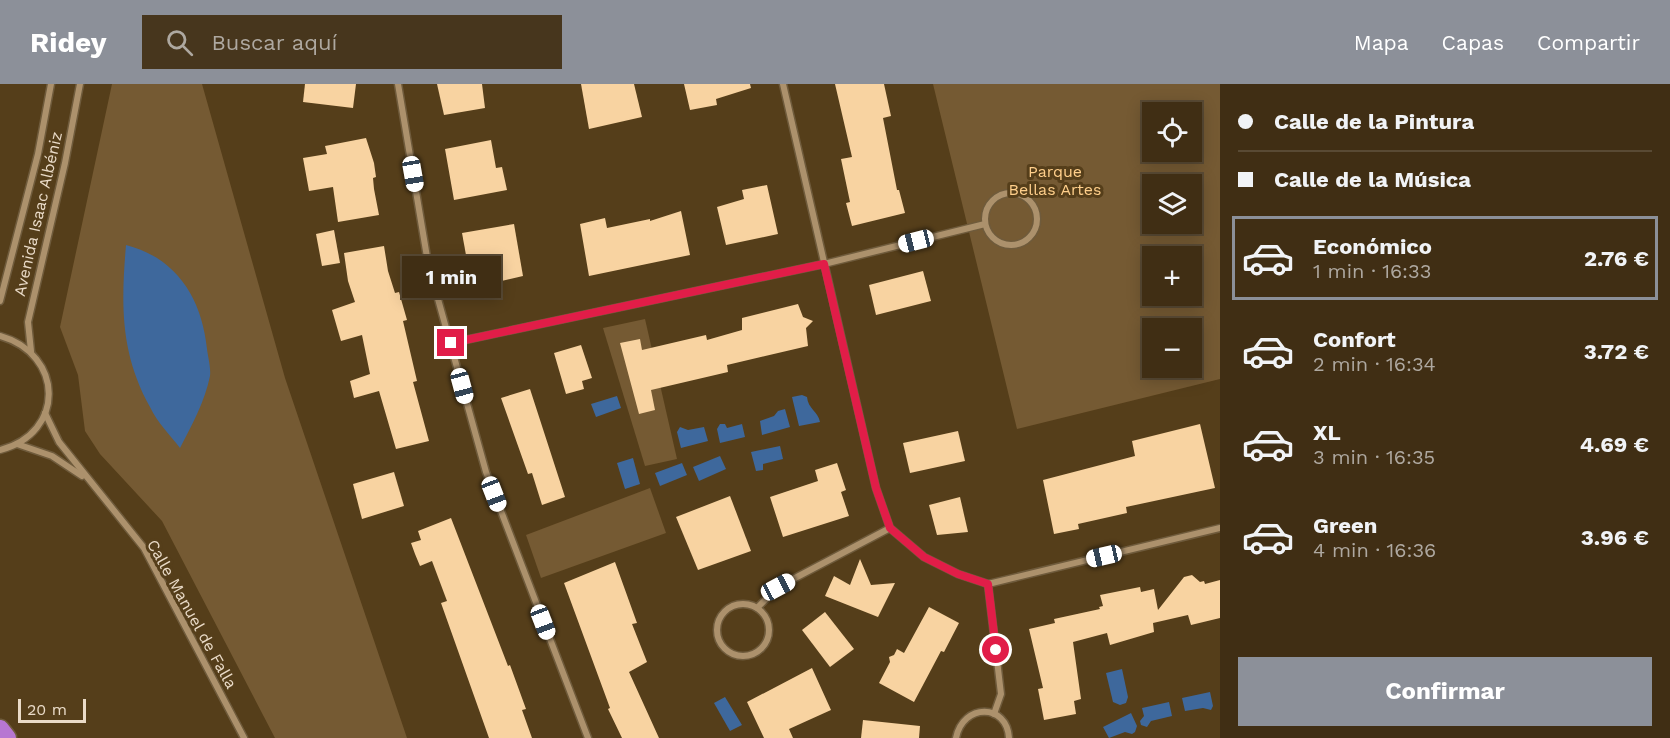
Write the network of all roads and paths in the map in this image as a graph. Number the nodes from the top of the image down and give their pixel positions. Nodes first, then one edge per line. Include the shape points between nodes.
1 (51, 84) edge
2 (80, 84) edge
3 (398, 84) edge
4 (783, 84) edge
5 (985, 224) junction
6 (824, 264) junction
7 (0, 301) edge
8 (0, 336) edge
9 (451, 343) junction
10 (31, 351) junction
11 (45, 413) junction
12 (17, 444) junction
13 (0, 450) edge
14 (87, 480) junction
15 (890, 528) junction
16 (1220, 528) edge
17 (988, 584) junction
18 (757, 608) junction
19 (994, 714) junction
20 (0, 729) edge
21 (7, 738) edge
22 (244, 738) edge
23 (588, 738) edge
24 (956, 738) edge
25 (1009, 738) edge

1 - 7 street, Avenida Isaac Albéniz via 38,154
2 - 10 street, Avenida Isaac Albéniz via 28,322
3 - 9 street via 428,263
4 - 6 street
5 - 5 street via 996,241 1015,245 1031,236 1038,219 1026,197 1009,192 992,199 984,215
5 - 6 street
6 - 9 street
6 - 15 street via 876,488
8 - 10 street via 16,340
9 - 23 street via 486,472
10 - 11 street via 44,369 49,391
11 - 12 street via 34,431
11 - 14 street, Calle Manuel de Falla via 59,442
12 - 13 street
12 - 14 street, Calle Manuel de Falla via 52,456
14 - 22 street, Calle Manuel de Falla via 144,548
15 - 17 street via 924,557
15 - 18 street via 778,587
16 - 17 street
17 - 19 street via 1001,694
18 - 18 street via 741,604 720,616 717,636 728,652 747,657 764,646 770,630
19 - 24 street via 985,711 969,716 962,721
19 - 25 street via 1006,725
20 - 21 highway

